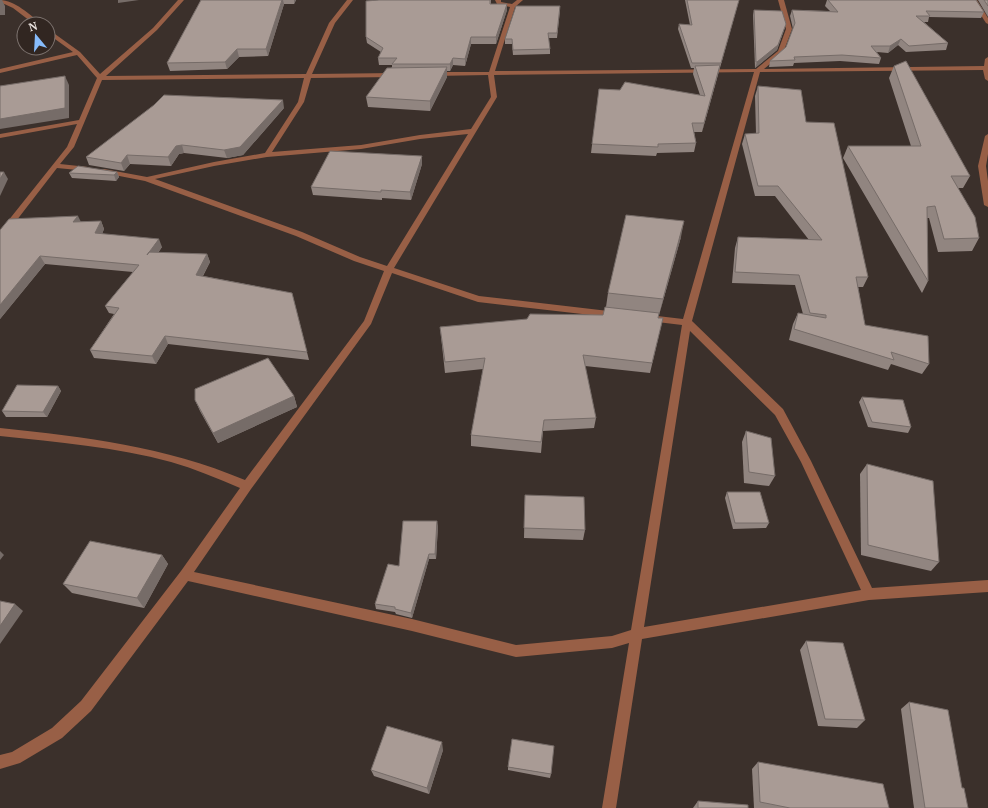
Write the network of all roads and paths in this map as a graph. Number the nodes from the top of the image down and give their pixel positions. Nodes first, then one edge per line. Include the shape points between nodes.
1 (1, 0) edge
2 (181, 0) edge
3 (350, 0) edge
4 (498, 0) edge
5 (781, 0) edge
6 (974, 0) edge
7 (516, 3) edge
8 (27, 16) edge
9 (988, 22) edge
10 (56, 37) edge
11 (78, 53) junction
12 (988, 59) edge
13 (987, 68) edge
14 (0, 71) edge
15 (757, 71) junction
16 (427, 74) edge
17 (490, 74) junction
18 (403, 75) edge
19 (308, 76) junction
20 (100, 78) junction
21 (988, 79) edge
22 (82, 121) junction
23 (474, 131) junction
24 (0, 136) edge
25 (988, 140) edge
26 (267, 155) junction
27 (54, 166) junction
28 (147, 179) junction
29 (988, 205) edge
30 (0, 236) edge
31 (389, 270) junction
32 (625, 316) edge
33 (640, 317) edge
34 (687, 322) junction
35 (0, 432) edge
36 (248, 486) junction
37 (184, 575) junction
38 (988, 586) edge
39 (869, 594) junction
40 (637, 634) junction
41 (0, 762) edge
42 (609, 808) edge

1 - 8 street
2 - 20 street via 155,29
3 - 19 street via 332,23
4 - 7 street via 499,3
5 - 15 street via 790,29 781,52
6 - 9 street
7 - 17 street
10 - 11 street
11 - 14 street
11 - 20 street
12 - 13 street
13 - 15 street
13 - 21 street
15 - 17 street
15 - 34 street
16 - 17 street
17 - 23 street via 494,98
18 - 19 street
19 - 20 street
19 - 26 street via 301,102
20 - 22 street
22 - 24 street
22 - 27 street via 70,146
23 - 26 street via 361,147
23 - 31 street
25 - 29 street via 982,166
26 - 28 street
27 - 28 street via 95,169
27 - 30 street
28 - 31 street via 299,234
31 - 32 street via 478,299
31 - 36 street via 368,322
33 - 34 street
34 - 39 street via 779,412 806,461
34 - 40 street
35 - 36 street via 147,452 207,469
36 - 37 street
37 - 40 street via 412,625 516,651 612,642
37 - 41 street via 86,706 57,733 15,758
38 - 39 street
39 - 40 street
40 - 42 street

